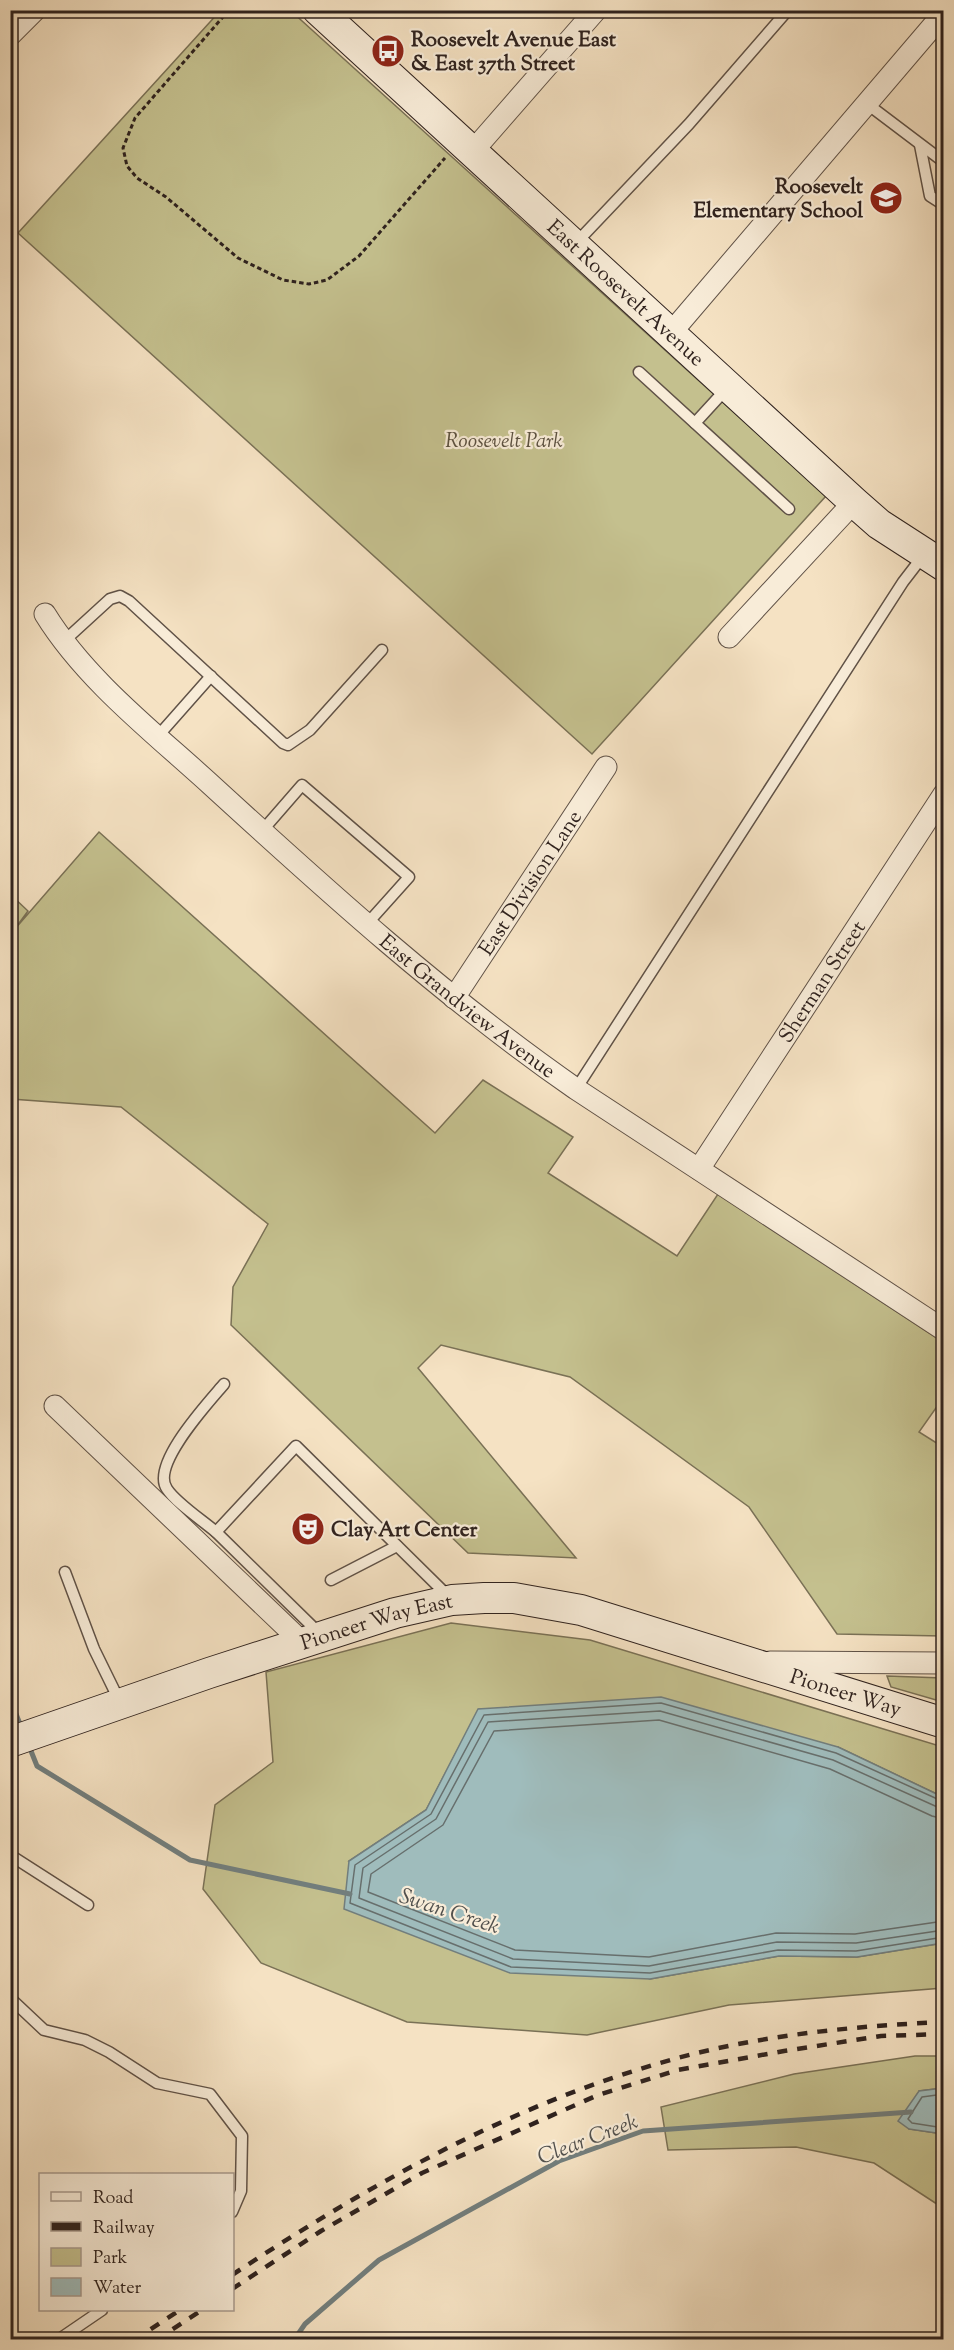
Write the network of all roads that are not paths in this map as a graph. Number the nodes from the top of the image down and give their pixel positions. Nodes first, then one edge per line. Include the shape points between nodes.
1 (35, 10) edge
2 (318, 10) edge
3 (596, 10) edge
4 (788, 10) edge
5 (944, 14) edge
6 (10, 35) edge
7 (866, 103) junction
8 (920, 145) junction
9 (466, 146) junction
10 (944, 162) edge
11 (944, 205) edge
12 (573, 245) junction
13 (670, 334) junction
14 (639, 372) dead end
15 (728, 387) junction
16 (695, 423) junction
17 (854, 502) junction
18 (789, 509) dead end
19 (934, 560) edge
20 (45, 614) dead end
21 (729, 637) dead end
22 (62, 643) junction
23 (382, 650) dead end
24 (211, 676) junction
25 (158, 736) junction
26 (606, 767) dead end
27 (944, 794) edge
28 (262, 831) junction
29 (366, 925) junction
30 (454, 998) junction
31 (576, 1089) junction
32 (699, 1169) junction
33 (944, 1329) edge
34 (224, 1384) dead end
35 (55, 1406) dead end
36 (216, 1532) junction
37 (397, 1546) junction
38 (65, 1572) dead end
39 (330, 1580) dead end
40 (452, 1600) junction
41 (312, 1640) junction
42 (749, 1661) junction
43 (944, 1663) edge
44 (122, 1705) junction
45 (944, 1723) edge
46 (12, 1742) edge
47 (10, 1855) edge
48 (88, 1905) dead end
49 (10, 1998) edge
50 (234, 2208) edge
51 (101, 2311) edge
52 (58, 2340) edge

1 - 6 street
2 - 9 main road, East Roosevelt Avenue
3 - 9 street
4 - 12 lane via 689,124
5 - 7 street
7 - 8 lane
7 - 13 street
8 - 10 lane
8 - 11 lane via 930,196
9 - 12 main road, East Roosevelt Avenue
12 - 13 main road, East Roosevelt Avenue
13 - 15 main road, East Roosevelt Avenue
14 - 16 lane
15 - 16 lane
15 - 17 main road, East Roosevelt Avenue
16 - 18 lane
17 - 19 main road, East Roosevelt Avenue via 879,524
17 - 21 street
19 - 31 lane via 903,582
20 - 22 street, East Grandview Avenue
22 - 24 lane via 110,599 120,596
22 - 25 street, East Grandview Avenue
23 - 24 lane via 310,730 288,745
24 - 25 lane
25 - 28 street, East Grandview Avenue
26 - 30 street, East Division Lane
27 - 32 street, Sherman Street
28 - 29 street, East Grandview Avenue
28 - 29 lane via 302,785 408,877
29 - 30 street, East Grandview Avenue
30 - 31 street, East Grandview Avenue via 516,1048
31 - 32 street, East Grandview Avenue
32 - 33 street, East Grandview Avenue
34 - 36 lane via 170,1456 162,1474 166,1489
35 - 41 street
36 - 37 lane via 297,1446
36 - 41 lane
37 - 39 lane
37 - 40 lane
38 - 44 lane via 94,1649
40 - 41 main road, Pioneer Way East via 395,1613
40 - 42 main road, Pioneer Way East via 514,1598 581,1610
41 - 44 main road, Pioneer Way East
42 - 43 street
42 - 45 main road, Pioneer Way
44 - 46 main road, Pioneer Way East
47 - 48 lane
49 - 50 lane via 44,2030 85,2040 157,2083 210,2094 242,2136 242,2191
51 - 52 lane

